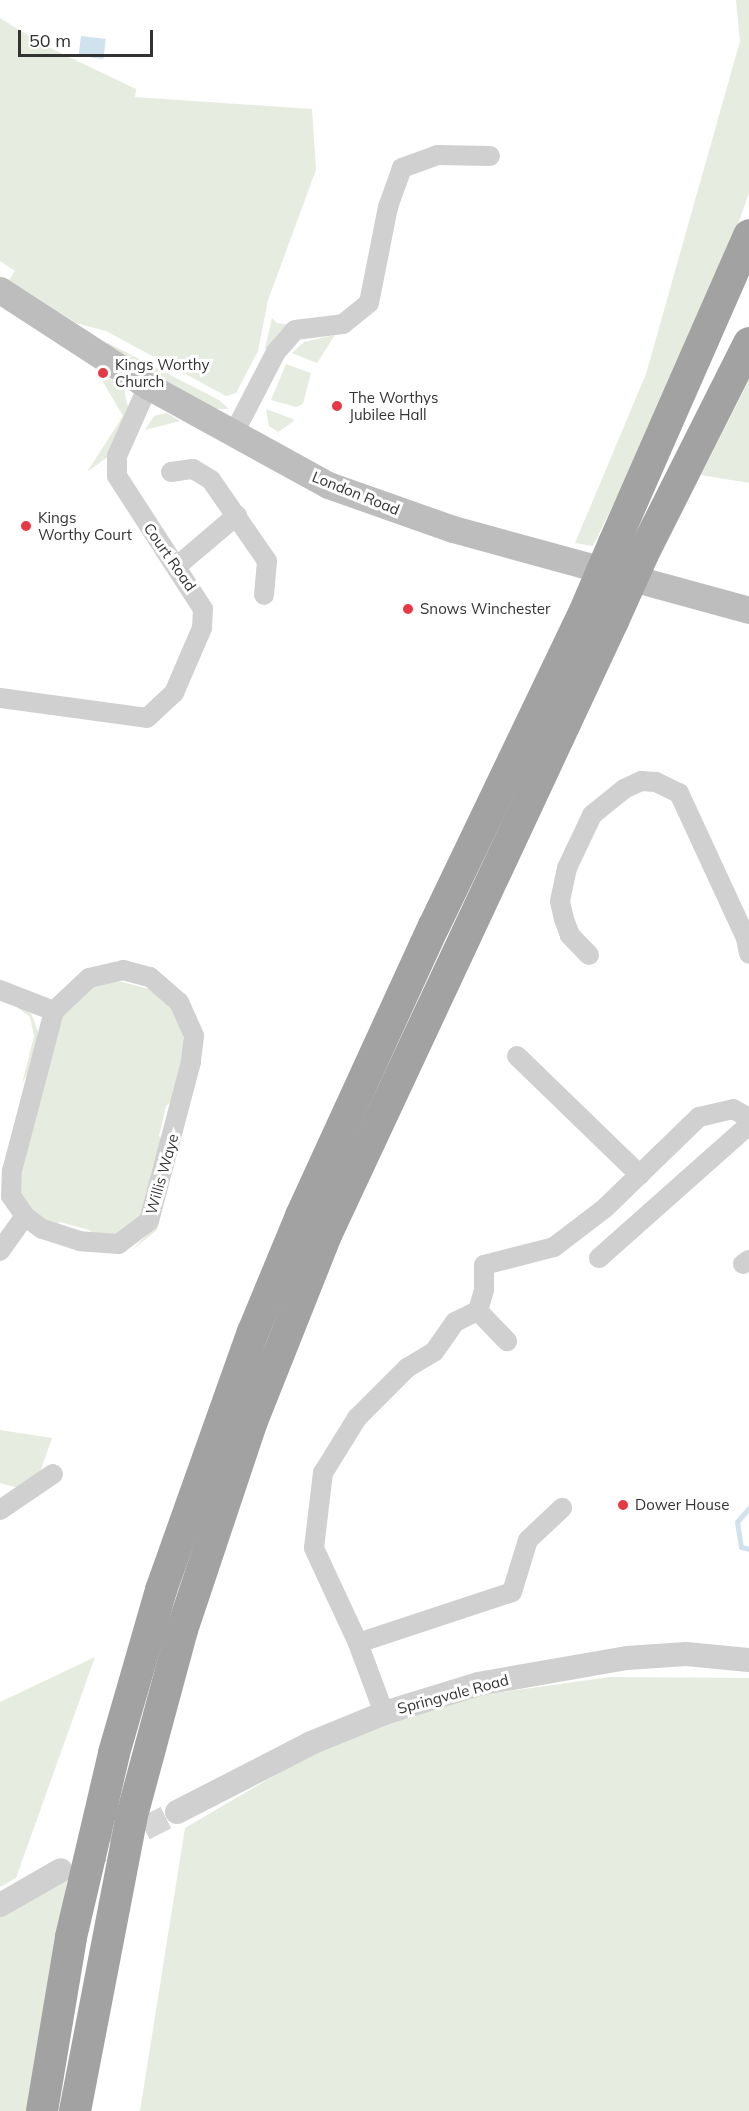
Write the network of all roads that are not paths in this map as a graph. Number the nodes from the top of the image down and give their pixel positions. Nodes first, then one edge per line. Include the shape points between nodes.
1 (490, 156) dead end
2 (749, 235) edge
3 (0, 290) edge
4 (749, 343) edge
5 (148, 386) junction
6 (234, 433) junction
7 (171, 472) dead end
8 (237, 515) junction
9 (629, 548) junction
10 (176, 567) junction
11 (264, 595) dead end
12 (749, 610) edge
13 (598, 617) junction
14 (0, 698) edge
15 (749, 954) edge
16 (589, 955) dead end
17 (0, 990) edge
18 (54, 1011) junction
19 (517, 1056) dead end
20 (749, 1118) edge
21 (749, 1125) edge
22 (640, 1175) junction
23 (25, 1216) junction
24 (0, 1251) edge
25 (599, 1258) dead end
26 (478, 1311) junction
27 (507, 1341) dead end
28 (53, 1474) dead end
29 (2, 1504) edge
30 (562, 1508) dead end
31 (358, 1643) junction
32 (749, 1660) edge
33 (384, 1713) junction
34 (177, 1812) tunnel mouth
35 (61, 1870) tunnel mouth
36 (0, 1905) edge
37 (42, 2111) edge
38 (75, 2111) edge

1 - 6 street via 437,155 402,168 388,207 369,303 343,324 295,330 276,352
2 - 9 highway
3 - 5 main road, London Road
4 - 9 highway
5 - 6 main road, London Road
5 - 10 street, Court Road via 117,456 117,476
6 - 12 main road, London Road via 328,485 382,506
7 - 8 street via 193,469 211,480
8 - 10 street
8 - 11 street via 267,561
9 - 13 highway, bridge
10 - 14 street, Court Road via 203,609 202,628 174,693 147,718
13 - 37 highway via 429,936 301,1216 254,1332 161,1590 114,1752 71,1938
13 - 38 highway via 326,1235 252,1421 182,1630 131,1819
15 - 16 street via 746,938 679,793 656,782 641,781 624,789 592,815 567,867 560,901 564,919 570,935
17 - 18 street
18 - 23 street, Willis Waye via 12,1171 11,1196
18 - 23 street, Willis Waye via 89,978 123,970 150,977 166,988 188,1016 194,1036 191,1062 158,1198 140,1231 119,1244 80,1241 42,1229
19 - 22 street
20 - 22 street via 733,1108 699,1117
21 - 25 street
22 - 26 street via 554,1247 484,1265 484,1290
23 - 24 street
26 - 27 street
26 - 31 street via 455,1322 434,1352 407,1368 357,1418 324,1473 314,1548
28 - 29 street
30 - 31 street via 528,1540 512,1592
31 - 33 street
32 - 33 street, Springvale Road via 686,1654 615,1660 478,1684
33 - 34 street, Springvale Road via 311,1743
35 - 36 street

